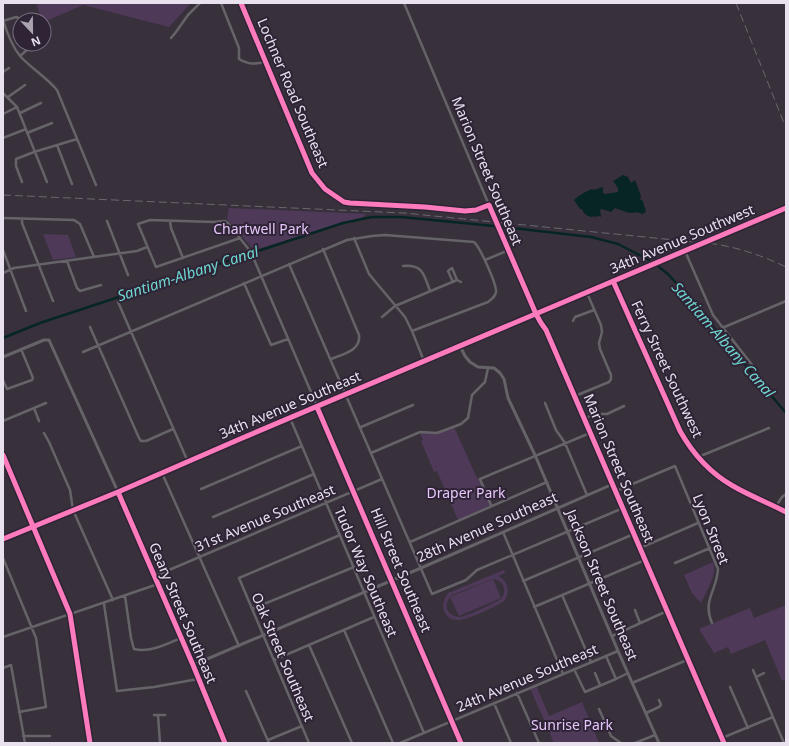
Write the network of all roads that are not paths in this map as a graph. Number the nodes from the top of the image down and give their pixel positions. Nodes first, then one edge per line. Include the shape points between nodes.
1 (200, 3) edge
2 (221, 3) edge
3 (241, 3) edge
4 (404, 3) edge
5 (3, 21) edge
6 (171, 38) dead end
7 (25, 52) edge
8 (20, 56) junction
9 (266, 62) junction
10 (9, 68) dead end
11 (3, 72) edge
12 (25, 85) dead end
13 (3, 93) edge
14 (8, 97) junction
15 (41, 103) dead end
16 (17, 107) junction
17 (20, 113) junction
18 (3, 114) edge
19 (52, 123) dead end
20 (26, 129) junction
21 (27, 133) junction
22 (3, 138) edge
23 (77, 139) junction
24 (57, 145) junction
25 (34, 152) junction
26 (22, 182) dead end
27 (47, 182) dead end
28 (72, 184) dead end
29 (96, 185) dead end
30 (489, 205) junction
31 (786, 208) edge
32 (3, 218) edge
33 (22, 219) junction
34 (170, 220) junction
35 (107, 221) dead end
36 (240, 238) junction
37 (354, 238) junction
38 (147, 247) junction
39 (323, 249) junction
40 (3, 250) edge
41 (509, 250) junction
42 (685, 250) junction
43 (120, 254) junction
44 (94, 257) junction
45 (183, 258) junction
46 (485, 260) junction
47 (67, 261) junction
48 (289, 264) junction
49 (38, 265) junction
50 (403, 266) dead end
51 (10, 270) junction
52 (3, 273) edge
53 (128, 275) dead end
54 (261, 276) junction
55 (457, 280) junction
56 (453, 282) junction
57 (461, 282) dead end
58 (613, 282) junction
59 (244, 283) junction
60 (101, 285) dead end
61 (430, 291) junction
62 (587, 293) junction
63 (786, 300) edge
64 (53, 301) dead end
65 (118, 302) dead end
66 (395, 306) junction
67 (594, 310) junction
68 (26, 311) dead end
69 (536, 314) junction
70 (382, 317) dead end
71 (574, 321) dead end
72 (90, 327) dead end
73 (722, 328) junction
74 (131, 331) junction
75 (412, 332) junction
76 (288, 339) junction
77 (98, 345) junction
78 (460, 346) junction
79 (21, 349) junction
80 (83, 352) dead end
81 (3, 356) edge
82 (331, 359) junction
83 (424, 361) junction
84 (753, 366) dead end
85 (488, 368) junction
86 (3, 380) edge
87 (346, 394) junction
88 (575, 396) junction
89 (46, 403) dead end
90 (545, 403) dead end
91 (413, 405) dead end
92 (318, 406) junction
93 (624, 406) dead end
94 (34, 408) junction
95 (290, 418) junction
96 (585, 418) junction
97 (3, 421) edge
98 (39, 421) dead end
99 (360, 428) junction
100 (769, 428) dead end
101 (173, 429) junction
102 (590, 433) junction
103 (44, 434) dead end
104 (565, 443) junction
105 (302, 446) junction
106 (371, 452) junction
107 (3, 455) edge
108 (535, 455) junction
109 (698, 457) junction
110 (188, 462) junction
111 (8, 466) junction
112 (3, 468) edge
113 (162, 473) junction
114 (314, 474) junction
115 (382, 479) junction
116 (547, 482) junction
117 (613, 484) junction
118 (201, 489) dead end
119 (354, 491) junction
120 (616, 491) junction
121 (118, 492) junction
122 (786, 494) edge
123 (587, 495) junction
124 (327, 503) junction
125 (491, 505) junction
126 (776, 506) junction
127 (558, 508) junction
128 (623, 508) junction
129 (73, 510) junction
130 (786, 512) edge
131 (213, 517) dead end
132 (698, 522) junction
133 (34, 526) junction
134 (568, 531) junction
135 (503, 532) junction
136 (634, 534) junction
137 (340, 535) junction
138 (3, 539) edge
139 (410, 542) junction
140 (640, 548) junction
141 (710, 548) junction
142 (513, 555) junction
143 (200, 557) junction
144 (3, 558) edge
145 (579, 558) junction
146 (645, 560) junction
147 (675, 563) dead end
148 (354, 567) junction
149 (421, 568) junction
150 (154, 576) junction
151 (392, 580) junction
152 (523, 580) junction
153 (158, 584) junction
154 (590, 584) junction
155 (363, 592) junction
156 (562, 595) junction
157 (125, 596) junction
158 (112, 600) junction
159 (104, 604) junction
160 (534, 607) junction
161 (252, 609) junction
162 (635, 610) dead end
163 (667, 611) junction
164 (70, 614) junction
165 (374, 617) junction
166 (712, 622) dead end
167 (640, 623) junction
168 (32, 628) junction
169 (344, 630) junction
170 (263, 635) junction
171 (612, 636) junction
172 (3, 637) edge
173 (181, 638) junction
174 (309, 645) junction
175 (239, 646) junction
176 (618, 651) junction
177 (606, 656) junction
178 (274, 660) junction
179 (687, 660) junction
180 (590, 662) junction
181 (194, 665) junction
182 (3, 668) edge
183 (574, 669) junction
184 (753, 670) dead end
185 (595, 673) dead end
186 (628, 673) junction
187 (764, 673) dead end
188 (563, 674) junction
189 (756, 677) junction
190 (199, 678) junction
191 (616, 679) junction
192 (632, 683) junction
193 (600, 685) junction
194 (730, 687) dead end
195 (246, 691) dead end
196 (517, 693) junction
197 (659, 700) dead end
198 (494, 703) junction
199 (598, 709) dead end
200 (20, 712) junction
201 (646, 713) junction
202 (164, 715) dead end
203 (773, 717) junction
204 (452, 721) junction
205 (302, 726) junction
206 (748, 728) junction
207 (424, 733) junction
208 (655, 735) junction
209 (23, 736) junction
210 (50, 736) dead end
211 (722, 738) junction
212 (268, 742) edge
213 (25, 743) edge
214 (90, 743) edge
215 (160, 743) edge
216 (225, 743) edge
217 (309, 743) edge
218 (352, 743) edge
219 (393, 743) edge
220 (400, 743) edge
221 (461, 743) edge
222 (511, 743) edge
223 (539, 743) edge
224 (621, 743) edge
225 (635, 743) edge
226 (659, 743) edge
227 (724, 743) edge
228 (784, 743) edge

1 - 6 street
2 - 9 street via 239,48 239,59 253,64
3 - 9 street, Lochner Road Southeast
4 - 30 street, Marion Street Southeast
5 - 8 street
7 - 8 street
8 - 23 street via 57,90
9 - 30 street, Lochner Road Southeast via 312,172 321,185 344,202 465,212
10 - 11 street
12 - 14 street
13 - 14 street
14 - 16 street
15 - 17 street
16 - 17 street
16 - 18 street
17 - 20 street
19 - 21 street
20 - 21 street
20 - 22 street
21 - 25 street
23 - 24 street
23 - 29 street
24 - 25 street
24 - 28 street
25 - 26 street via 19,157 15,162
25 - 27 street
30 - 41 street, Marion Street Southeast
31 - 42 main road, 34th Avenue Southwest
32 - 33 street
33 - 44 street via 77,222
33 - 49 street
34 - 36 street, Hill Street Southeast via 225,221
34 - 38 street, Hill Street Southeast via 150,220 138,224
34 - 45 street
35 - 43 street
36 - 45 street
36 - 54 street, Hill Street Southeast via 250,251
37 - 39 street
37 - 46 street via 400,235 474,242
37 - 66 street via 369,274
38 - 43 street
38 - 45 street via 156,268
39 - 48 street
39 - 82 street via 359,335 359,344
40 - 51 street
41 - 46 street
41 - 69 street, Marion Street Southeast
42 - 58 main road, 34th Avenue Southwest
42 - 73 street via 711,312
43 - 44 street
43 - 53 street
44 - 47 street
46 - 75 street via 496,288 492,300
47 - 49 street
47 - 60 street via 80,291
48 - 54 street
48 - 82 street
49 - 51 street
49 - 64 street
50 - 61 street via 415,266 420,269
51 - 52 street
51 - 68 street
54 - 59 street
54 - 76 street, Hill Street Southeast
55 - 56 street
55 - 56 street via 453,269 450,268 448,271
55 - 57 street
56 - 61 street
58 - 62 main road, 34th Avenue Southwest
58 - 109 street, Ferry Street Southwest via 680,431
59 - 74 street
59 - 76 street via 271,345
61 - 66 street
62 - 67 street
62 - 69 main road, 34th Avenue Southeast
63 - 73 street
65 - 74 street
66 - 70 street
66 - 75 street via 405,317
67 - 71 street via 575,317
67 - 88 street via 601,325 600,349 611,379
69 - 78 main road, 34th Avenue Southeast
69 - 88 street, Marion Street Southeast via 546,330
72 - 77 street
73 - 84 street
74 - 77 street
74 - 101 street
75 - 83 street
76 - 92 street, Hill Street Southeast
77 - 80 street
77 - 101 street via 141,441
78 - 83 main road, 34th Avenue Southeast
78 - 85 street, Jackson Street Southeast via 470,362
79 - 81 street
79 - 86 street via 33,378 7,389
79 - 121 street, Geary Street Southeast via 48,339
82 - 87 street
83 - 87 main road, 34th Avenue Southeast
85 - 106 street via 485,382 472,395 468,418 461,424 437,434 420,432
85 - 108 street, Jackson Street Southeast via 497,370 503,376 508,398
87 - 92 main road, 34th Avenue Southeast
87 - 99 street
88 - 96 street, Marion Street Southeast
89 - 94 street
90 - 104 street via 556,430
91 - 99 street
92 - 95 main road, 34th Avenue Southeast
92 - 119 street, Hill Street Southeast
93 - 96 street via 607,414
94 - 97 street
94 - 98 street
95 - 105 street, Tudor Way Southeast
95 - 110 main road, 34th Avenue Southeast
96 - 102 street, Marion Street Southeast
99 - 106 street
100 - 109 street
101 - 110 street
102 - 104 street
102 - 117 street, Marion Street Southeast
103 - 129 street via 70,490
104 - 108 street
104 - 123 street
105 - 114 street, Tudor Way Southeast
105 - 118 street
106 - 115 street
107 - 111 street
108 - 116 street, Jackson Street Southeast
108 - 125 street via 480,479
109 - 126 street, Ferry Street Southwest via 713,473 733,486
110 - 113 main road, 34th Avenue Southeast
111 - 112 street
111 - 133 street
113 - 121 main road, 34th Avenue Southeast
113 - 143 street
114 - 124 street, Tudor Way Southeast
114 - 131 street
115 - 119 street, 31st Avenue Southeast
115 - 139 street
116 - 125 street
116 - 127 street, Jackson Street Southeast
117 - 120 street, Marion Street Southeast
117 - 123 street, 28th Avenue Southeast
119 - 124 street, 31st Avenue Southeast
119 - 151 street, Hill Street Southeast
120 - 128 street, Marion Street Southeast
120 - 132 street, Lyon Street via 675,466
121 - 129 main road, 34th Avenue Southeast
121 - 150 main road, Geary Street Southeast
122 - 126 street
123 - 127 street, 28th Avenue Southeast
124 - 137 street, Tudor Way Southeast
124 - 143 street, 31st Avenue Southeast
125 - 139 street
126 - 130 street, Ferry Street Southwest
127 - 134 street, Jackson Street Southeast
127 - 135 street, 28th Avenue Southeast
128 - 134 street
128 - 136 street, Marion Street Southeast
129 - 133 main road, 34th Avenue Southeast
129 - 158 street
132 - 140 street
132 - 141 street, Lyon Street
133 - 138 main road, 34th Avenue Southeast
133 - 164 street
134 - 142 street
134 - 145 street, Jackson Street Southeast
135 - 142 street
135 - 149 street, 28th Avenue Southeast
136 - 140 street, Marion Street Southeast
136 - 145 street
137 - 148 street, Tudor Way Southeast
137 - 161 street, Oak Street Southeast via 239,578
139 - 149 street
140 - 146 street, Marion Street Southeast
141 - 147 street
141 - 166 street, Lyon Street via 718,569 707,608
142 - 149 street via 477,570 466,580 432,594
142 - 152 street
143 - 150 street, 31st Avenue Southeast
143 - 175 street
144 - 168 street
145 - 152 street
145 - 154 street, Jackson Street Southeast
146 - 154 street
146 - 163 street, Marion Street Southeast
148 - 155 street, Tudor Way Southeast
148 - 161 street
149 - 151 street, 28th Avenue Southeast
150 - 153 main road, Geary Street Southeast
151 - 155 street, 28th Avenue Southeast
151 - 204 street, Hill Street Southeast
152 - 160 street
153 - 157 street
153 - 173 main road, Geary Street Southeast
154 - 156 street
154 - 171 street, Jackson Street Southeast
155 - 165 street, Tudor Way Southeast
155 - 170 street, 28th Avenue Southeast
156 - 160 street
156 - 180 street
157 - 158 street
157 - 173 street via 134,649 157,648
158 - 159 street
159 - 164 street
159 - 190 street via 117,691
160 - 188 street
161 - 170 street, Oak Street Southeast
162 - 167 street
163 - 167 street, 24th Avenue Southeast
163 - 179 street, Marion Street Southeast
164 - 168 street
164 - 214 street
165 - 169 street
165 - 207 street, Tudor Way Southeast
167 - 171 street, 24th Avenue Southeast
168 - 172 street
168 - 200 street via 36,638 46,707
169 - 174 street
169 - 219 street
170 - 175 street, 28th Avenue Southeast
170 - 178 street, Oak Street Southeast
171 - 176 street, Jackson Street Southeast
173 - 181 main road, Geary Street Southeast
174 - 178 street
174 - 218 street
175 - 181 street, 28th Avenue Southeast
176 - 177 street, 24th Avenue Southeast
176 - 186 street, Jackson Street Southeast
177 - 180 street, 24th Avenue Southeast
177 - 191 street
178 - 205 street, Oak Street Southeast
179 - 192 street
179 - 211 street, Marion Street Southeast
180 - 183 street, 24th Avenue Southeast
181 - 190 main road, Geary Street Southeast
182 - 200 street via 11,665
183 - 188 street, 24th Avenue Southeast
183 - 193 street via 584,692
184 - 189 street
185 - 193 street
186 - 191 street
186 - 192 street, Jackson Street Southeast
187 - 189 street
188 - 196 street, 24th Avenue Southeast
189 - 203 street
190 - 216 main road, Geary Street Southeast
191 - 193 street
192 - 201 street, Jackson Street Southeast
194 - 206 street
195 - 212 street
196 - 198 street, 24th Avenue Southeast
196 - 223 street
197 - 201 street via 659,707
198 - 204 street, 24th Avenue Southeast
198 - 222 street
199 - 224 street via 611,736
200 - 209 street
201 - 208 street, Jackson Street Southeast
202 - 215 street via 156,715
203 - 206 street
203 - 228 street
204 - 207 street, 24th Avenue Southeast
204 - 221 street, Hill Street Southeast
205 - 212 street
205 - 217 street, Oak Street Southeast
206 - 211 street
207 - 220 street, 24th Avenue Southeast
208 - 225 street
208 - 226 street, Jackson Street Southeast
209 - 210 street
209 - 213 street
211 - 227 street, Marion Street Southeast

